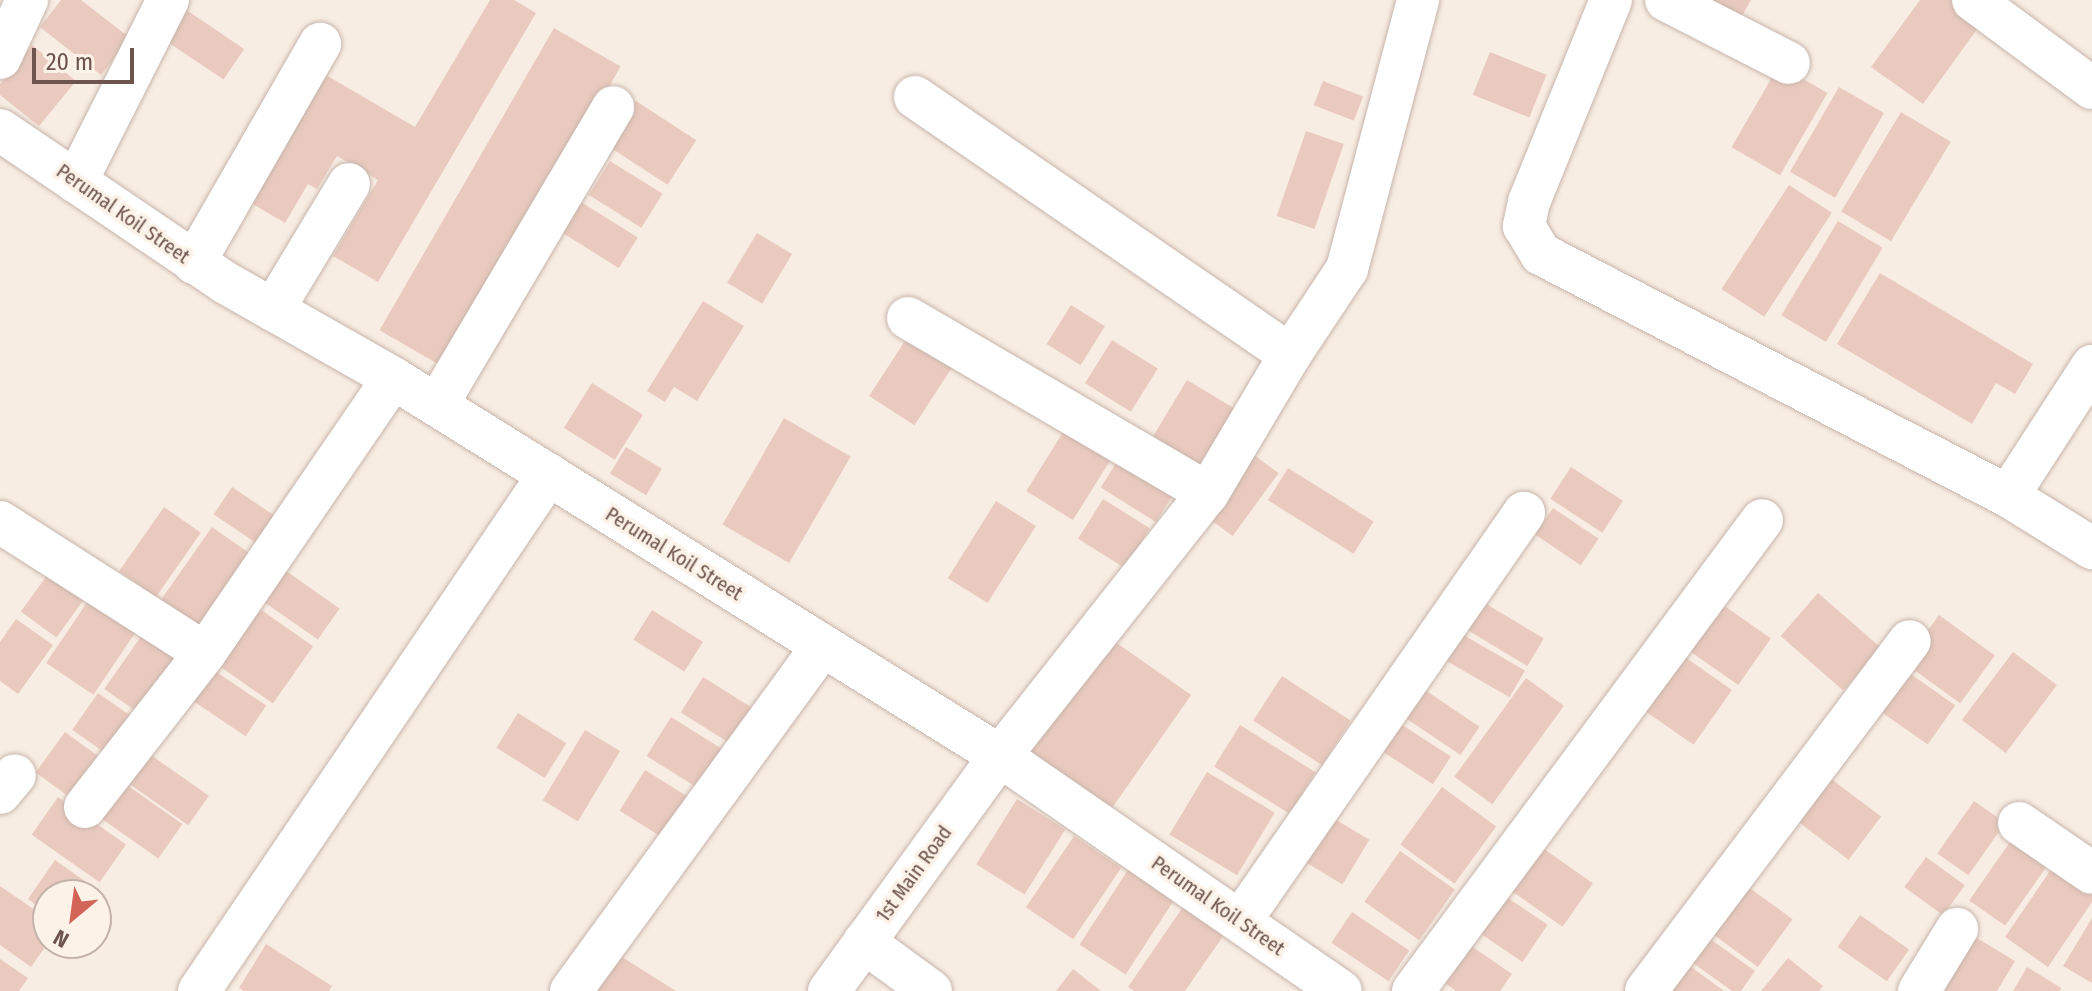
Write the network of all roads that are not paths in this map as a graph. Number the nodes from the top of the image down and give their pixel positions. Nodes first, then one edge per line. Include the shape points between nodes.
1 (27, 0) edge
2 (168, 0) edge
3 (1418, 0) edge
4 (1611, 0) edge
5 (1666, 0) edge
6 (1973, 0) edge
7 (320, 44) dead end
8 (3, 45) edge
9 (1789, 63) dead end
10 (2092, 88) edge
11 (915, 97) dead end
12 (613, 107) dead end
13 (0, 130) edge
14 (76, 182) junction
15 (349, 184) dead end
16 (194, 263) junction
17 (273, 310) junction
18 (908, 318) dead end
19 (1290, 355) junction
20 (2092, 366) edge
21 (393, 378) junction
22 (437, 405) junction
23 (549, 474) junction
24 (1208, 493) junction
25 (2008, 496) junction
26 (1524, 513) dead end
27 (1762, 520) dead end
28 (0, 522) edge
29 (2092, 548) edge
30 (1910, 641) dead end
31 (821, 648) junction
32 (205, 653) junction
33 (1000, 756) junction
34 (85, 807) dead end
35 (2019, 823) dead end
36 (2092, 873) edge
37 (1241, 920) junction
38 (1957, 929) dead end
39 (864, 942) junction
40 (199, 991) edge
41 (571, 991) edge
42 (829, 991) edge
43 (931, 991) edge
44 (1341, 991) edge
45 (1413, 991) edge
46 (1646, 991) edge
47 (1919, 991) edge

1 - 8 street
2 - 14 street
3 - 19 street, 1st Main Road via 1347,269
4 - 25 street via 1529,202 1524,226 1530,242 1541,254
5 - 9 street
6 - 10 street
7 - 16 street
11 - 19 street
12 - 22 street
13 - 14 street, Perumal Koil Street
14 - 16 street, Perumal Koil Street
15 - 17 street
16 - 17 street, Perumal Koil Street
17 - 21 street, Perumal Koil Street
18 - 24 street
19 - 24 street, 1st Main Road
20 - 25 street
21 - 22 street, Perumal Koil Street
21 - 32 street
22 - 23 street, Perumal Koil Street
23 - 31 street, Perumal Koil Street
23 - 40 street
24 - 33 street, 1st Main Road
25 - 29 street
26 - 37 street
27 - 45 street
28 - 32 street
30 - 46 street
31 - 33 street, Perumal Koil Street
31 - 41 street
32 - 34 street
33 - 37 street, Perumal Koil Street
33 - 39 street, 1st Main Road
35 - 36 street
37 - 44 street, Perumal Koil Street
38 - 47 street
39 - 42 street, 1st Main Road
39 - 43 street

